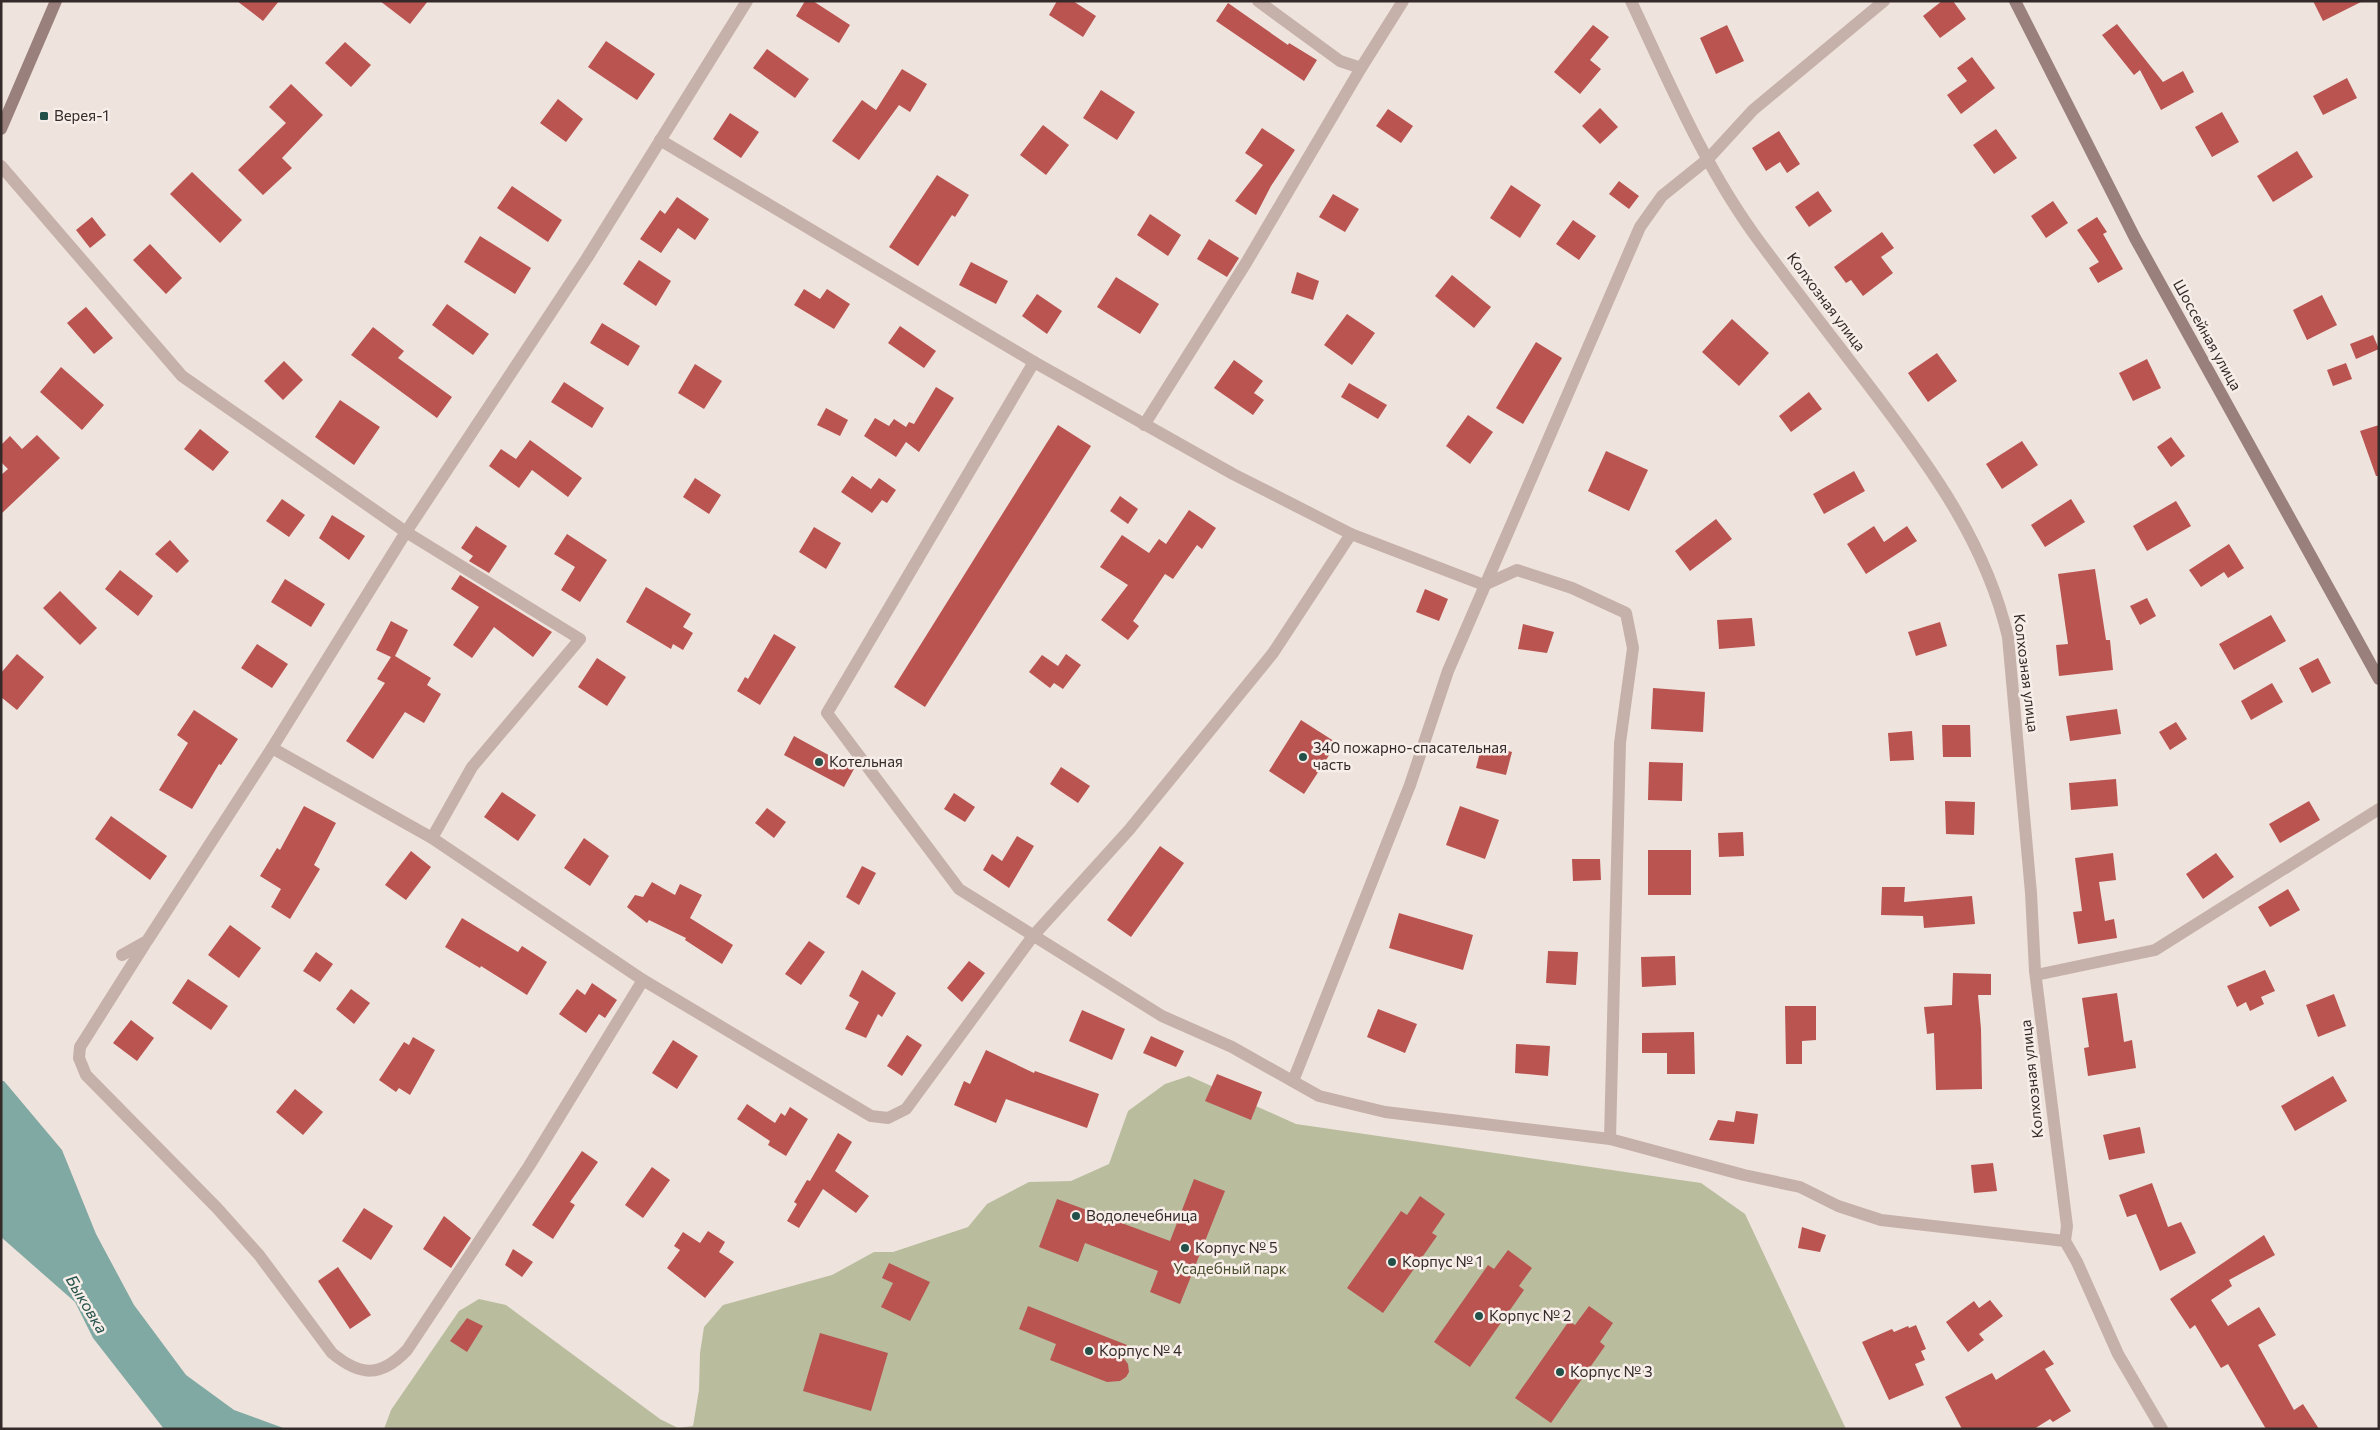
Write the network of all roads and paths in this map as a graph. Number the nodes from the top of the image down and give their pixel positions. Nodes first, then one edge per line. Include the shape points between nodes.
1 (56, 1) edge
2 (747, 1) edge
3 (1258, 1) edge
4 (1403, 1) edge
5 (1631, 1) edge
6 (1884, 1) edge
7 (2015, 1) edge
8 (1361, 68) junction
9 (1, 130) edge
10 (660, 140) junction
11 (1708, 159) junction
12 (1, 166) edge
13 (1034, 362) junction
14 (1144, 425) junction
15 (406, 532) junction
16 (1351, 534) junction
17 (1484, 585) junction
18 (2379, 679) edge
19 (272, 748) junction
20 (2379, 809) edge
21 (432, 838) junction
22 (1033, 936) junction
23 (147, 941) junction
24 (122, 955) dead end
25 (2036, 975) junction
26 (643, 980) junction
27 (1293, 1080) junction
28 (1610, 1139) junction
29 (2065, 1241) junction
30 (2162, 1429) edge

1 - 9 street
2 - 10 street
3 - 8 street via 1340,61
4 - 8 street
5 - 11 street, Колхозная улица
6 - 11 street via 1753,110
7 - 18 street, Шоссейная улица via 2136,238
8 - 14 street via 1246,263
10 - 13 street
10 - 15 street via 587,258
11 - 17 street via 1662,196 1640,227
11 - 25 street, Колхозная улица via 1758,240 1840,345 1942,487 1989,578 2008,636
12 - 15 street via 182,376
13 - 14 street
13 - 22 street via 827,713 959,890
14 - 16 street
15 - 19 street
15 - 21 street via 580,639 472,766
16 - 17 street
16 - 22 street via 1273,653 1129,830
17 - 27 street via 1448,671 1410,784
17 - 28 street via 1517,570 1572,588 1626,613 1633,648 1620,743
19 - 21 street
19 - 23 street
20 - 25 street via 2156,950
21 - 26 street
22 - 26 street via 906,1109 888,1118 871,1116
22 - 27 street via 1162,1016 1232,1047
23 - 24 street
23 - 26 street via 80,1047 79,1058 86,1075 259,1255 332,1354 343,1363 369,1372 380,1370 407,1350 530,1166
25 - 29 street, Колхозная улица via 2066,1226
27 - 28 street via 1319,1096 1385,1112
28 - 29 street via 1800,1187 1838,1206 1881,1220
29 - 30 street, Колхозная улица via 2118,1354

